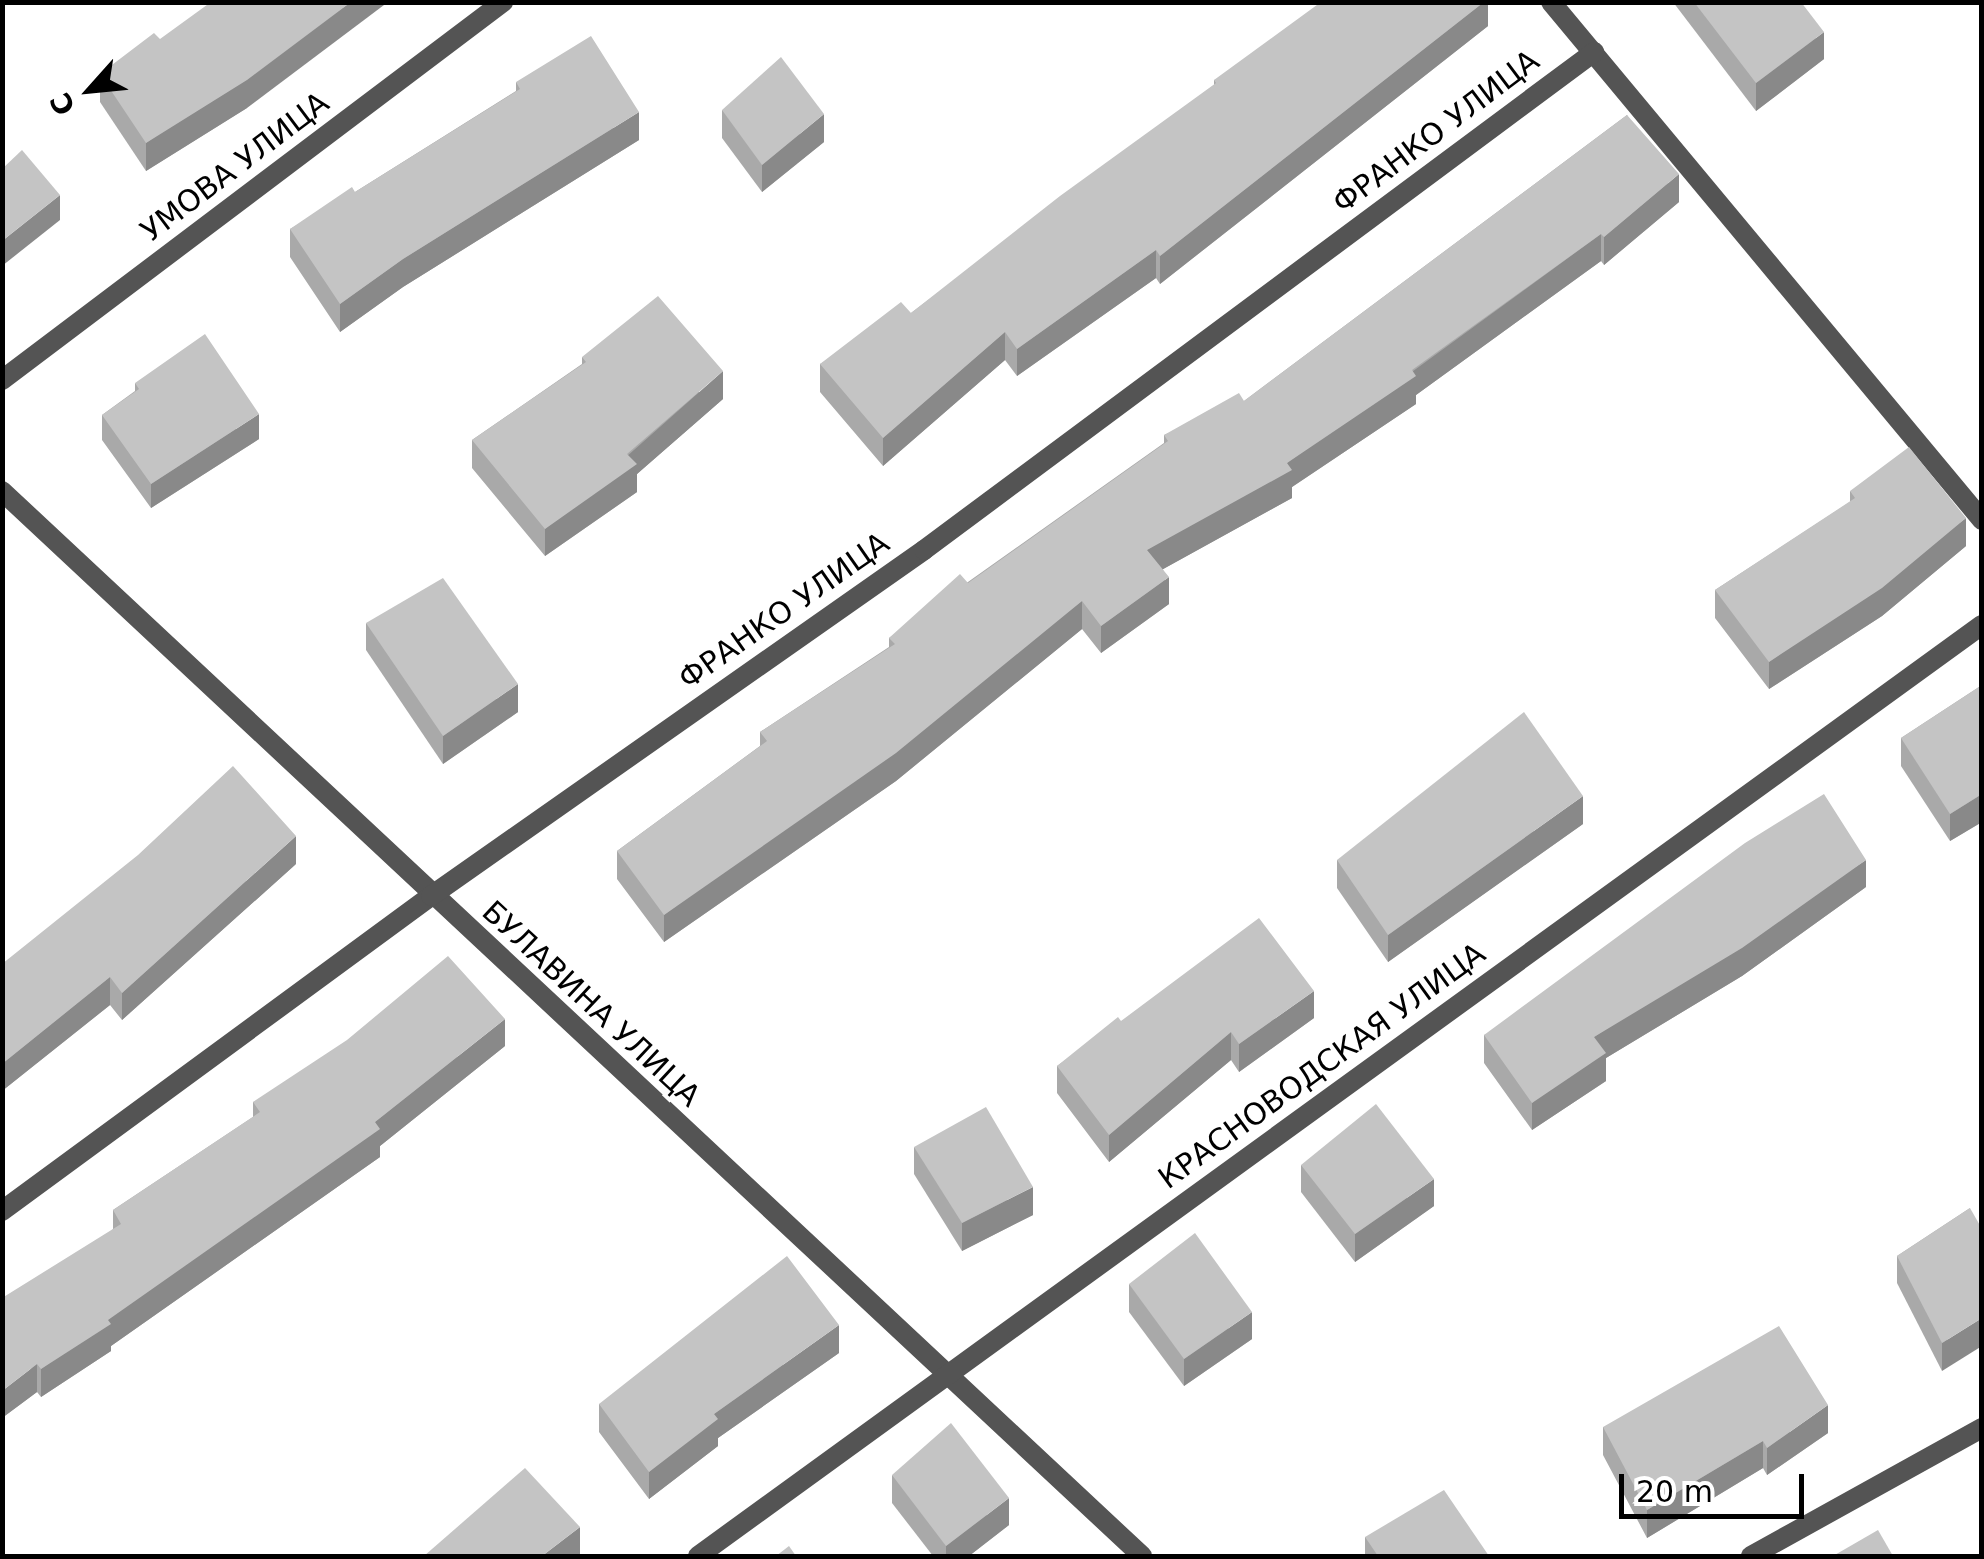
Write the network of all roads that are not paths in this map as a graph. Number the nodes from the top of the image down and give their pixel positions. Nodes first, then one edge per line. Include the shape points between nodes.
1 (503, 2) edge
2 (1551, 2) edge
3 (1594, 52) junction
4 (2, 380) edge
5 (2, 491) edge
6 (1982, 520) edge
7 (1982, 625) edge
8 (431, 896) junction
9 (2, 1211) edge
10 (946, 1375) junction
11 (1982, 1428) edge
12 (698, 1556) edge
13 (1142, 1556) edge
14 (1750, 1556) edge

1 - 4 street, УМОВА УЛИЦА
2 - 3 street
3 - 6 street
3 - 8 street, ФРАНКО УЛИЦА via 924,550
5 - 8 street, БУЛАВИНА УЛИЦА
7 - 10 street, КРАСНОВОДСКАЯ УЛИЦА
8 - 9 street, ФРАНКО УЛИЦА
8 - 10 street, БУЛАВИНА УЛИЦА
10 - 12 street, КРАСНОВОДСКАЯ УЛИЦА
10 - 13 street, БУЛАВИНА УЛИЦА
11 - 14 street

